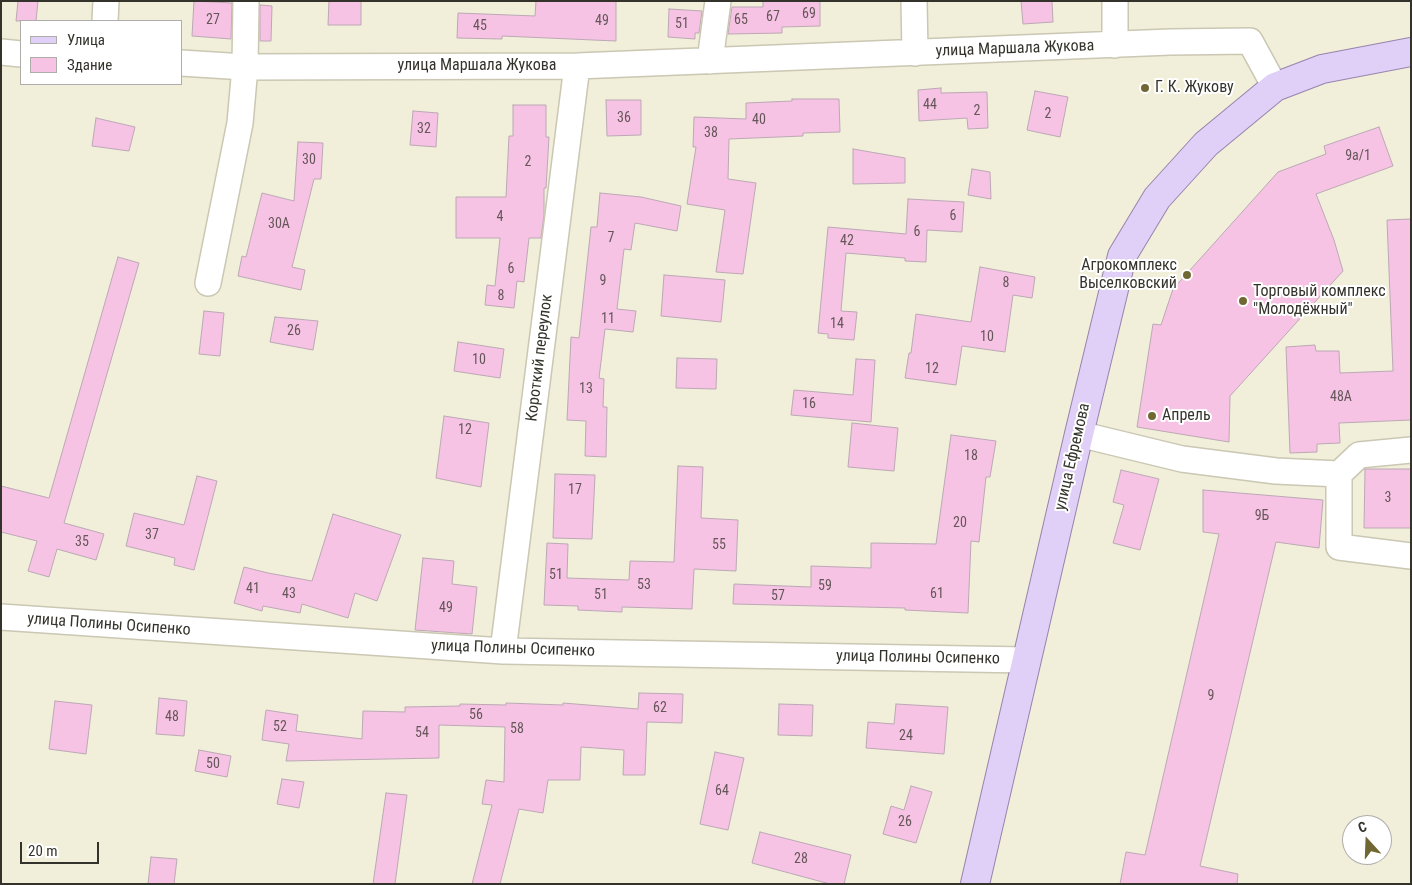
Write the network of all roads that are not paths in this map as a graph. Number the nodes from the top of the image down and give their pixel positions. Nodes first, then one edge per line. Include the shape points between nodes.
1 (106, 1) edge
2 (246, 1) edge
3 (718, 1) edge
4 (914, 1) edge
5 (1115, 1) edge
6 (105, 20) edge
7 (1115, 45) junction
8 (1, 52) edge
9 (1411, 52) edge
10 (915, 53) junction
11 (20, 54) edge
12 (710, 61) junction
13 (182, 63) edge
14 (576, 66) junction
15 (245, 67) junction
16 (1275, 87) junction
17 (208, 283) dead end
18 (1079, 434) junction
19 (1411, 450) edge
20 (1339, 474) junction
21 (1411, 556) edge
22 (1, 618) edge
23 (503, 651) junction
24 (1026, 660) junction
25 (975, 884) edge

1 - 6 street
2 - 15 street
3 - 12 street
4 - 10 street, улица Маршала Жукова
5 - 7 street, улица Маршала Жукова
7 - 10 street, улица Маршала Жукова
7 - 16 street, улица Маршала Жукова via 1250,41
8 - 11 street
9 - 16 main road via 1322,69
10 - 12 street, улица Маршала Жукова
12 - 14 street, улица Маршала Жукова
13 - 15 street, улица Маршала Жукова
14 - 15 street, улица Маршала Жукова
14 - 23 street, Короткий переулок
15 - 17 street via 240,123
16 - 18 main road, улица Ефремова via 1206,144 1175,177 1157,198 1122,256
18 - 20 street via 1212,464
18 - 24 main road, улица Ефремова
19 - 20 street via 1360,455
20 - 21 street via 1339,547
22 - 23 street, улица Полины Осипенко
23 - 24 street, улица Полины Осипенко
24 - 25 main road, улица Ефремова

